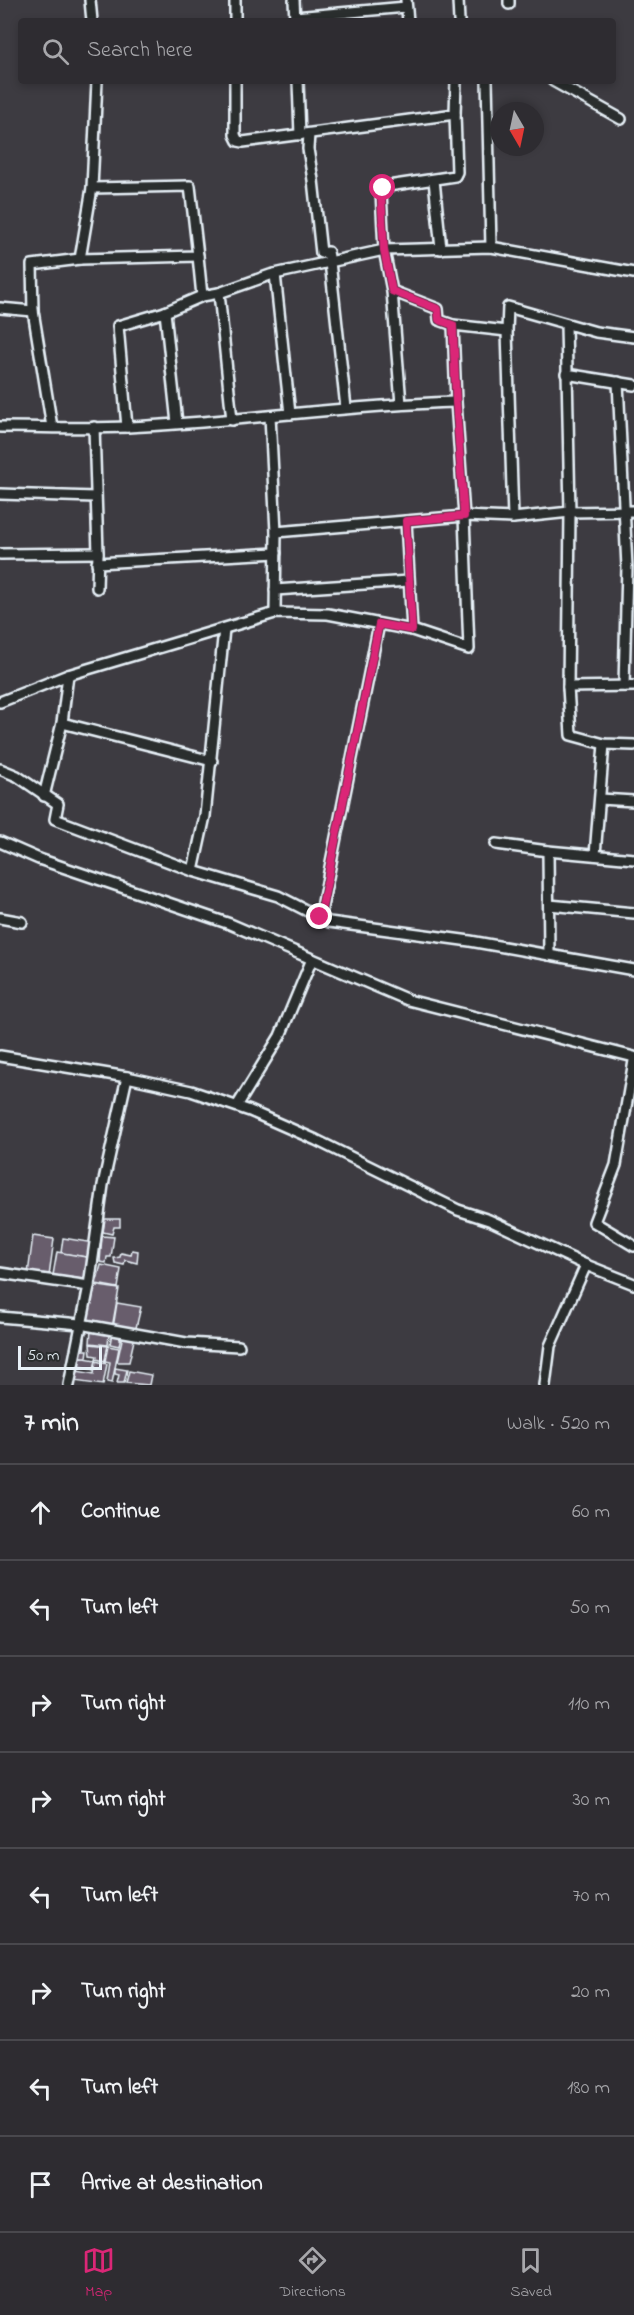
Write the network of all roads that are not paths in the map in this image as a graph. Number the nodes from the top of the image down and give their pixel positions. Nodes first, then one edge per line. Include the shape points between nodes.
1 (90, 0) edge
2 (235, 0) edge
3 (294, 0) edge
4 (458, 0) edge
5 (406, 3) edge
6 (92, 18) edge
7 (235, 18) edge
8 (295, 18) edge
9 (302, 18) edge
10 (408, 18) edge
11 (459, 18) edge
12 (97, 84) edge
13 (235, 84) edge
14 (297, 84) edge
15 (456, 84) edge
16 (487, 84) edge
17 (558, 84) edge
18 (455, 114) junction
19 (621, 119) dead end
20 (304, 134) junction
21 (434, 180) junction
22 (92, 188) junction
23 (491, 247) junction
24 (441, 249) junction
25 (384, 250) junction
26 (198, 256) junction
27 (80, 259) junction
28 (330, 262) junction
29 (634, 273) edge
30 (275, 274) junction
31 (392, 291) junction
32 (219, 293) junction
33 (202, 296) junction
34 (0, 308) edge
35 (33, 310) junction
36 (165, 312) junction
37 (566, 324) junction
38 (453, 325) junction
39 (507, 331) junction
40 (634, 337) edge
41 (566, 374) junction
42 (618, 382) junction
43 (634, 385) edge
44 (456, 402) junction
45 (401, 404) junction
46 (346, 408) junction
47 (290, 414) junction
48 (270, 416) junction
49 (232, 420) junction
50 (177, 423) junction
51 (0, 427) edge
52 (52, 427) junction
53 (94, 427) junction
54 (127, 427) junction
55 (0, 494) edge
56 (94, 497) junction
57 (629, 511) edge
58 (570, 512) junction
59 (464, 516) junction
60 (513, 518) junction
61 (406, 521) junction
62 (276, 532) junction
63 (98, 553) junction
64 (276, 553) junction
65 (0, 554) edge
66 (98, 563) junction
67 (630, 567) edge
68 (409, 581) junction
69 (96, 588) dead end
70 (275, 590) junction
71 (275, 613) junction
72 (379, 624) junction
73 (629, 627) edge
74 (224, 629) junction
75 (412, 630) junction
76 (68, 675) junction
77 (629, 686) edge
78 (568, 687) junction
79 (0, 702) edge
80 (62, 723) junction
81 (604, 744) junction
82 (634, 745) edge
83 (212, 761) junction
84 (0, 769) edge
85 (44, 796) junction
86 (600, 799) junction
87 (634, 801) edge
88 (0, 842) edge
89 (496, 844) dead end
90 (548, 851) junction
91 (595, 855) junction
92 (634, 859) edge
93 (194, 871) junction
94 (549, 905) junction
95 (634, 913) edge
96 (320, 917) junction
97 (0, 918) edge
98 (22, 922) dead end
99 (549, 955) junction
100 (312, 959) junction
101 (634, 970) edge
102 (0, 1056) edge
103 (634, 1059) edge
104 (127, 1077) junction
105 (237, 1106) junction
106 (634, 1246) edge
107 (585, 1265) junction
108 (0, 1274) edge
109 (634, 1284) edge
110 (89, 1286) junction
111 (0, 1317) edge
112 (80, 1324) junction
113 (239, 1346) dead end
114 (69, 1385) edge
115 (545, 1385) edge

1 - 6 street
2 - 7 street
3 - 8 street
4 - 11 street
5 - 9 street
5 - 10 street
12 - 22 street
13 - 20 street via 238,141
14 - 20 street
15 - 18 street
16 - 23 street
17 - 19 street
18 - 20 street
18 - 21 street via 458,172 451,178
20 - 28 street via 314,180 321,253 328,252
21 - 24 street
21 - 25 street via 383,188
22 - 26 street via 190,186
22 - 27 street
23 - 24 street
23 - 29 street
24 - 25 street
25 - 28 street
25 - 31 street
26 - 27 street
26 - 33 street
27 - 35 street via 32,265
28 - 30 street
28 - 46 street
30 - 32 street
30 - 47 street
31 - 38 street via 438,309 439,320
31 - 45 street
32 - 33 street
32 - 49 street
33 - 36 street
34 - 35 street
35 - 52 street
36 - 50 street
36 - 54 street via 118,326
37 - 39 street via 508,308
37 - 40 street
37 - 41 street
38 - 39 street
38 - 44 street
39 - 60 street
41 - 42 street
41 - 58 street
42 - 43 street
42 - 57 street
44 - 45 street
44 - 59 street
45 - 46 street
46 - 47 street
47 - 48 street
48 - 49 street
48 - 62 street
49 - 50 street
50 - 54 street
51 - 52 street
52 - 53 street
53 - 54 street
53 - 56 street
55 - 56 street
56 - 63 street
57 - 58 street
57 - 67 street
58 - 60 street
58 - 78 street
59 - 60 street
59 - 61 street
59 - 75 street via 469,649
61 - 62 street
61 - 68 street
62 - 64 street
63 - 65 street
63 - 66 street
64 - 66 street
64 - 70 street
66 - 69 street
67 - 73 street
68 - 70 street
68 - 75 street
70 - 71 street
71 - 72 street via 328,614
71 - 74 street
72 - 75 street
72 - 96 street
73 - 77 street
74 - 76 street
74 - 83 street
76 - 79 street
76 - 80 street
77 - 78 street
78 - 81 street via 571,735
80 - 83 street
80 - 85 street
81 - 82 street
81 - 86 street
83 - 93 street
84 - 85 street
85 - 93 street via 58,804 55,819
86 - 87 street
86 - 91 street
88 - 100 street via 230,924
89 - 90 street
90 - 91 street
90 - 94 street
91 - 92 street
93 - 96 street via 278,896
94 - 95 street
94 - 99 street
96 - 99 street via 329,922
97 - 98 street
99 - 101 street
100 - 103 street via 408,1000
100 - 105 street via 280,1035
102 - 104 street
103 - 106 street via 616,1165 594,1222
104 - 105 street
104 - 110 street via 102,1185
105 - 107 street
107 - 109 street
107 - 115 street via 550,1346
108 - 110 street
110 - 112 street
111 - 112 street
112 - 113 street via 186,1343
112 - 114 street

